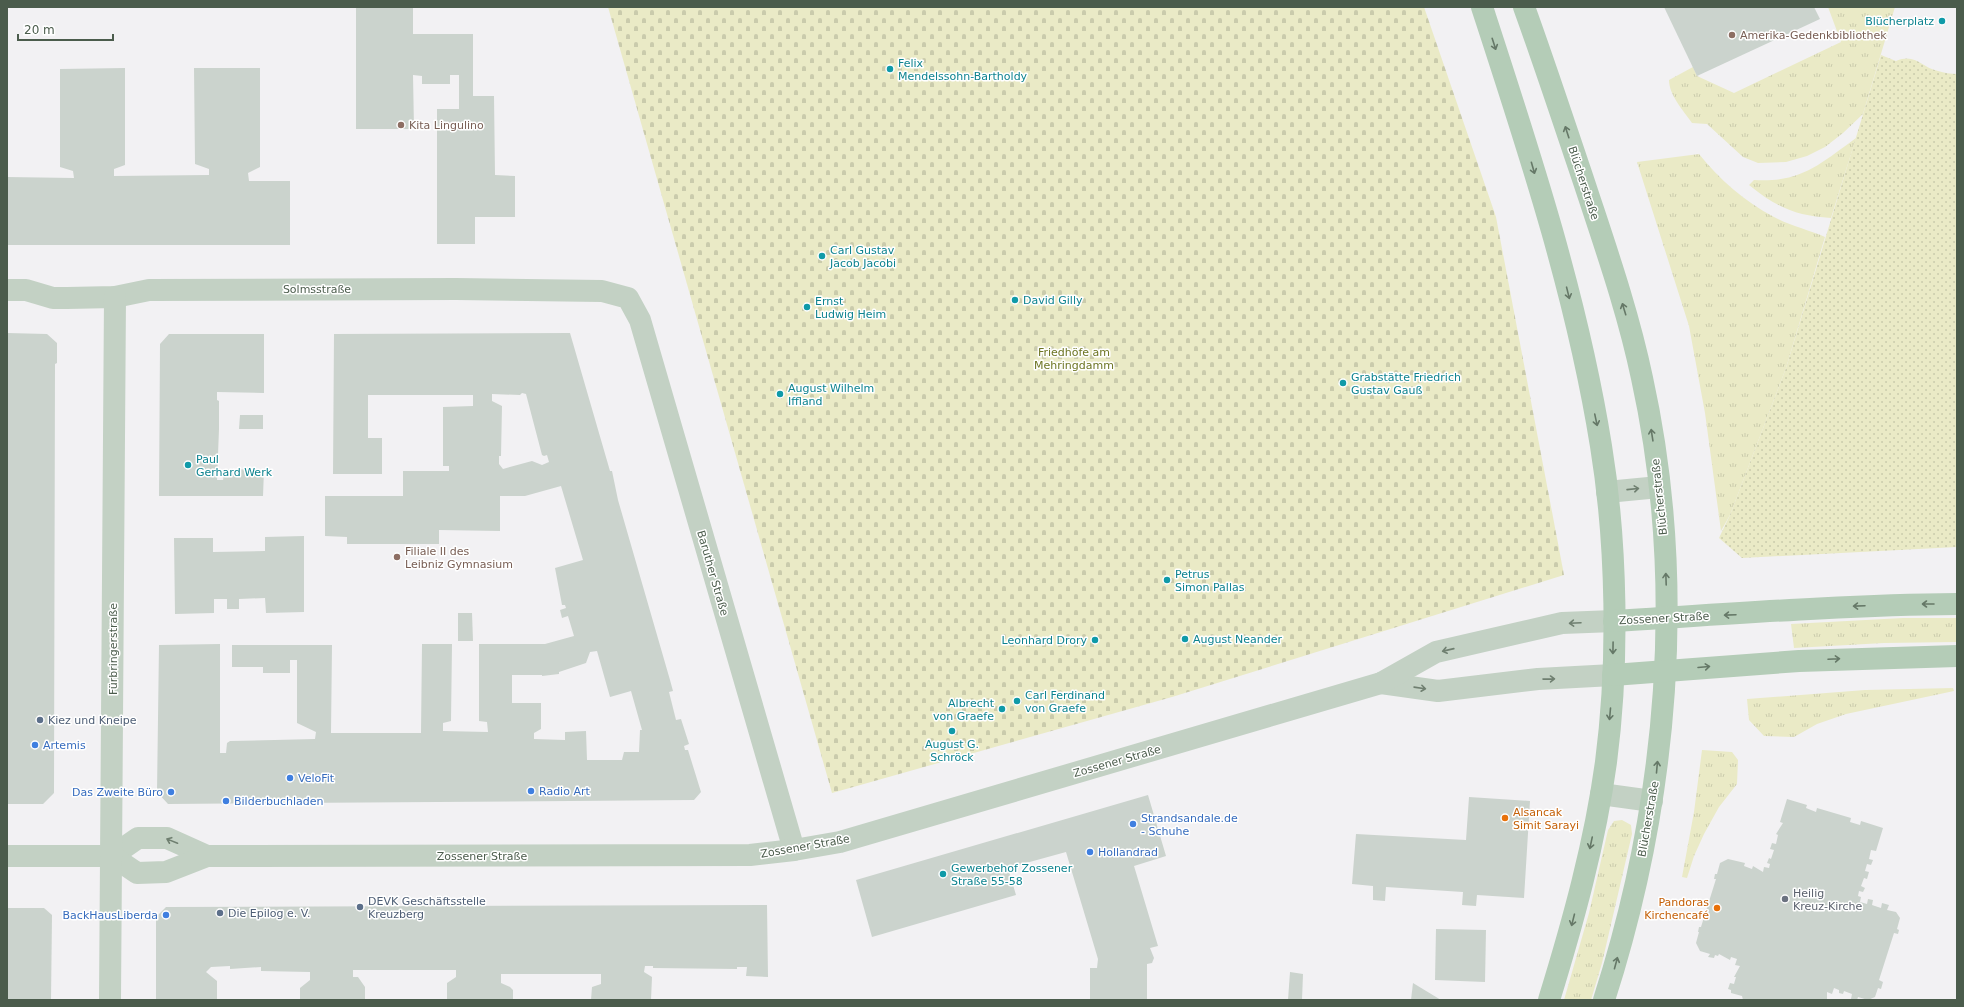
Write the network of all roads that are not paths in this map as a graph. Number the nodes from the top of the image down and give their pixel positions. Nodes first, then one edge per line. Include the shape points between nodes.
1 (1482, 7) edge
2 (1524, 7) edge
3 (7, 290) edge
4 (114, 298) junction
5 (628, 298) joint
6 (1659, 487) junction
7 (1607, 492) junction
8 (1957, 604) edge
9 (1666, 618) junction
10 (1614, 621) junction
11 (1957, 656) edge
12 (1665, 671) junction
13 (1613, 675) junction
14 (1381, 683) junction
15 (1601, 794) junction
16 (1652, 801) junction
17 (794, 850) junction
18 (7, 856) edge
19 (112, 856) junction
20 (207, 856) junction
21 (110, 1000) edge
22 (1549, 1000) edge
23 (1604, 1000) edge

1 -> 7 main road via 1518,115 1568,293 1598,430
6 -> 2 main road, Blücherstraße via 1648,406 1628,319
3 - 4 street, Solmsstraße via 26,290 53,298
4 - 5 street, Solmsstraße via 149,290 456,289 602,291
4 - 19 street, Fürbringerstraße
5 - 17 street, Baruther Straße via 640,320
7 -> 6 street
9 -> 6 main road, Blücherstraße via 1667,580
7 - 10 main road
8 -> 9 main road, Zossener Straße via 1816,608
9 - 10 main road, Zossener Straße
9 - 12 main road, Blücherstraße
10 -> 13 main road
10 -> 14 street, Zossener Straße via 1562,623 1436,652
12 -> 11 main road, Zossener Straße via 1813,660
12 - 13 main road, Zossener Straße
16 -> 12 main road, Blücherstraße
14 -> 13 street, Zossener Straße via 1438,690 1532,679
13 -> 15 main road
14 - 17 street, Zossener Straße via 840,842
15 - 16 street
15 -> 22 main road via 1574,917
23 -> 16 main road, Blücherstraße via 1629,914
17 - 20 street, Zossener Straße via 750,855
18 - 19 street
19 - 20 street, Zossener Straße via 137,873 166,872
20 -> 19 street, Zossener Straße via 166,838 138,838
19 - 21 street, Fürbringerstraße

